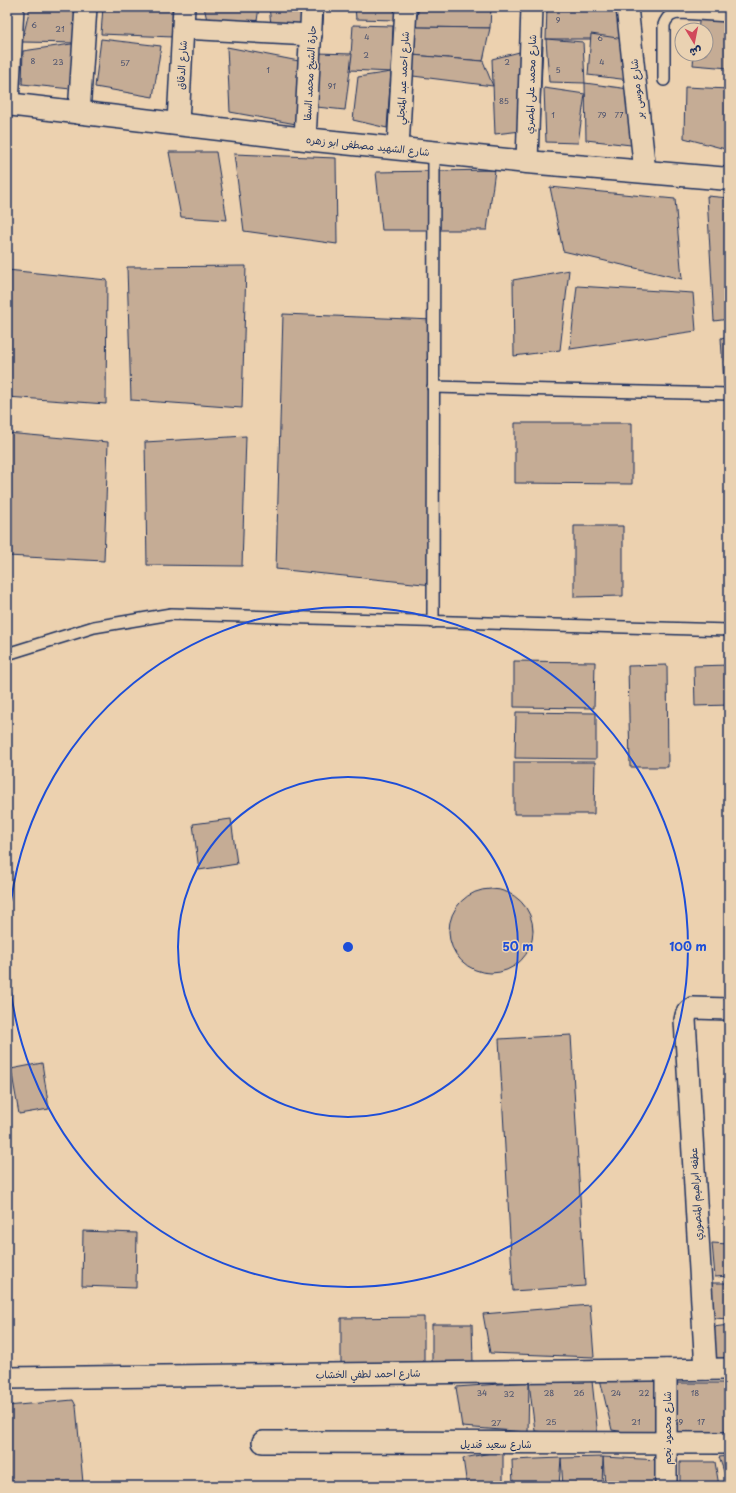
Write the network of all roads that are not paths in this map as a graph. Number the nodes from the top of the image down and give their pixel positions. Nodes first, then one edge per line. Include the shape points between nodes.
1 (13, 7) edge
2 (86, 7) edge
3 (184, 7) edge
4 (312, 7) edge
5 (406, 7) edge
6 (532, 7) edge
7 (627, 7) edge
8 (729, 16) edge
9 (182, 28) junction
10 (311, 35) junction
11 (664, 80) dead end
12 (7, 104) edge
13 (79, 113) junction
14 (178, 123) junction
15 (305, 139) junction
16 (398, 148) junction
17 (434, 152) junction
18 (527, 162) junction
19 (645, 172) junction
20 (729, 179) edge
21 (433, 386) junction
22 (729, 394) edge
23 (432, 622) junction
24 (729, 630) edge
25 (7, 654) edge
26 (729, 1009) edge
27 (706, 1369) junction
28 (729, 1369) edge
29 (666, 1370) junction
30 (7, 1378) edge
31 (263, 1442) dead end
32 (666, 1443) junction
33 (729, 1443) edge
34 (666, 1486) edge

1 - 12 street
2 - 13 street
3 - 9 street, شارع الدقاق
4 - 10 street, حارة الشيخ محمد السقا
5 - 16 street, شارع احمد عبد المتجلي
6 - 18 street, شارع محمد على المصري
7 - 19 street, شارع موسى بر
8 - 11 lane via 681,13 670,16 664,25
9 - 10 street
9 - 14 street, شارع الدقاق
10 - 15 street, حارة الشيخ محمد السقا
12 - 13 street, شارع الشهيد مصطفى ابو زهره
13 - 14 street, شارع الشهيد مصطفى ابو زهره
14 - 15 street, شارع الشهيد مصطفى ابو زهره
15 - 16 street, شارع الشهيد مصطفى ابو زهره
16 - 17 street, شارع الشهيد مصطفى ابو زهره
17 - 18 street, شارع الشهيد مصطفى ابو زهره
17 - 21 lane
18 - 19 street, شارع الشهيد مصطفى ابو زهره
19 - 20 street, شارع الشهيد مصطفى ابو زهره
21 - 22 lane
21 - 23 lane
23 - 24 lane
23 - 25 lane via 171,614 94,627
26 - 27 street, عطفه ابراهيم المنصوري via 693,1008 686,1014 685,1020
27 - 28 street, شارع احمد لطفي الخشاب
27 - 29 street, شارع احمد لطفي الخشاب
29 - 30 street, شارع احمد لطفي الخشاب
29 - 32 street, شارع محمود نجم
31 - 32 street, شارع سعيد قنديل
32 - 33 street, شارع سعيد قنديل
32 - 34 street, شارع محمود نجم

